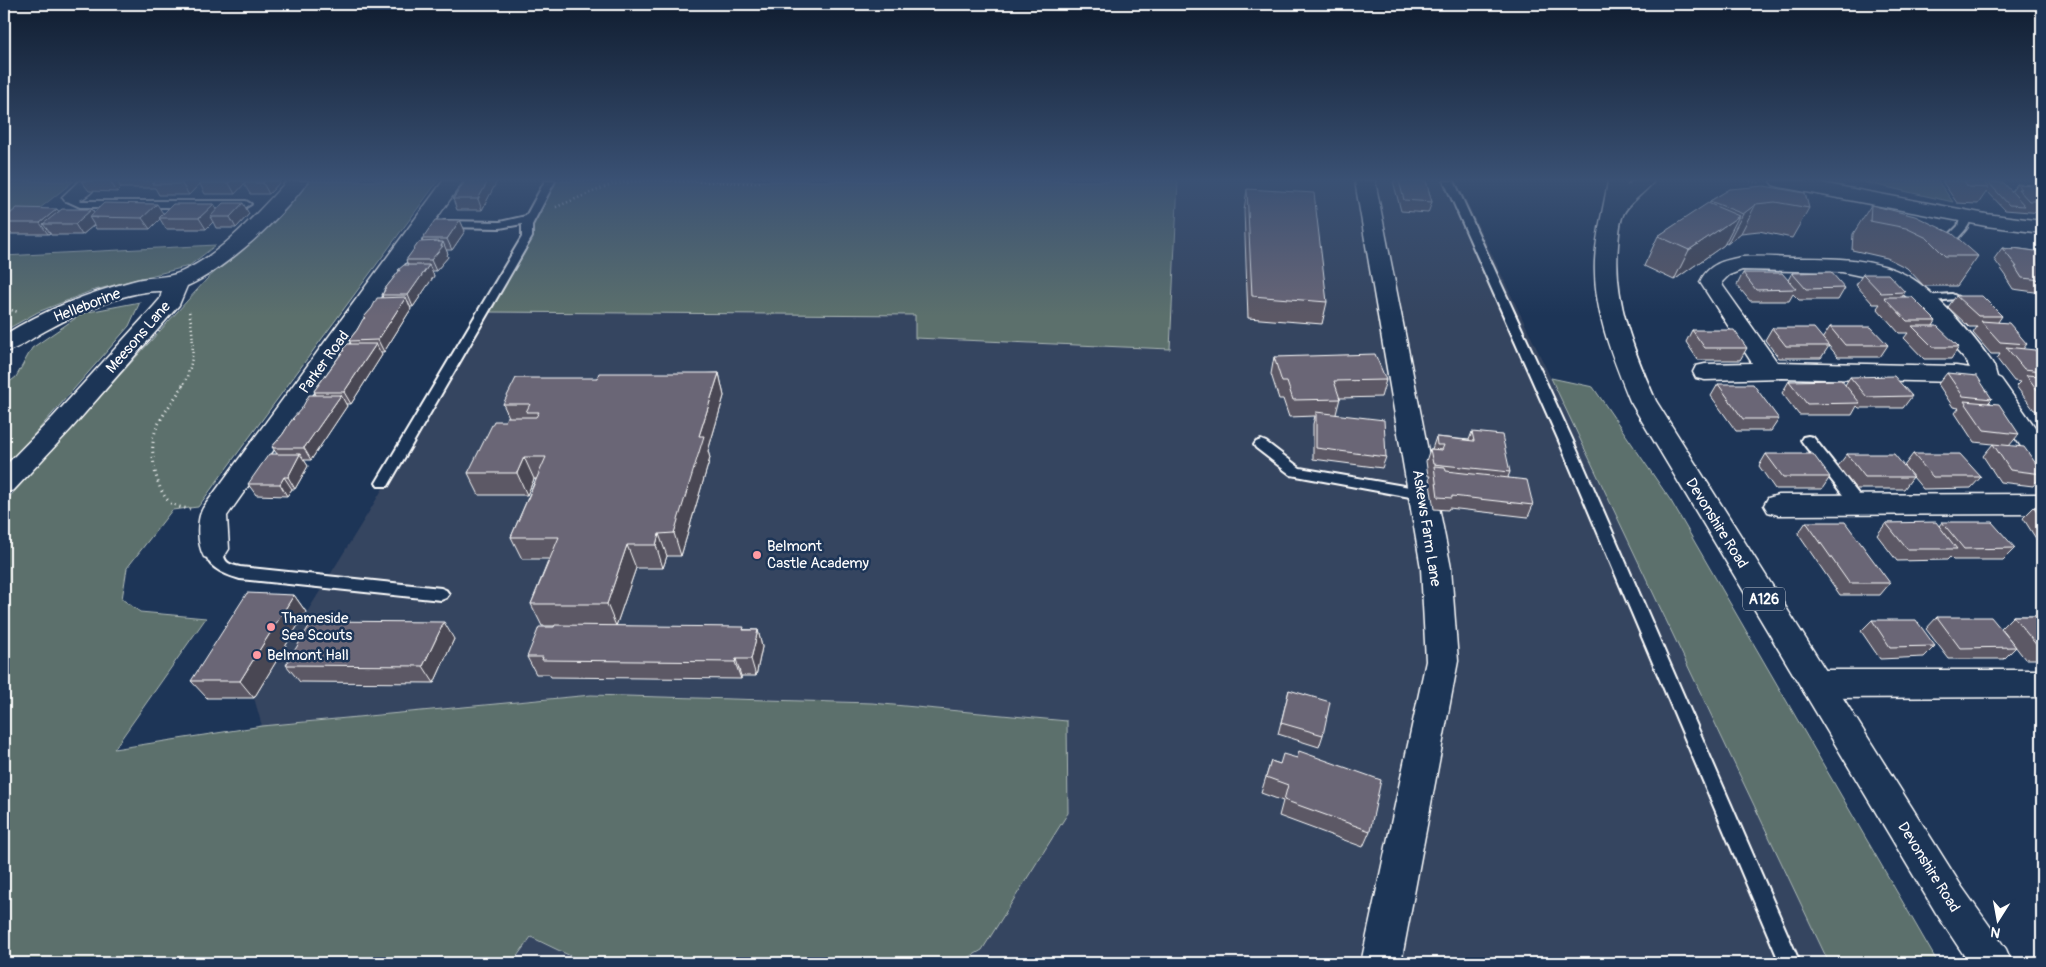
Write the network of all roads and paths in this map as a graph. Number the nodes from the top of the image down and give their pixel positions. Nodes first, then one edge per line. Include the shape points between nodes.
1 (255, 226) edge
2 (422, 226) edge
3 (527, 226) edge
4 (1373, 226) edge
5 (1469, 226) edge
6 (1611, 226) edge
7 (1965, 226) edge
8 (1950, 243) edge
9 (176, 283) junction
10 (1952, 297) dead end
11 (1922, 299) junction
12 (188, 308) dead end
13 (4, 345) edge
14 (1770, 371) junction
15 (1705, 372) dead end
16 (1985, 381) junction
17 (1808, 440) dead end
18 (1261, 445) dead end
19 (2042, 457) edge
20 (4, 483) edge
21 (382, 483) dead end
22 (1421, 494) junction
23 (1858, 504) junction
24 (2042, 504) edge
25 (1778, 505) dead end
26 (213, 515) junction
27 (214, 549) joint
28 (441, 594) dead end
29 (1816, 684) junction
30 (2042, 684) edge
31 (1381, 963) edge
32 (1790, 963) edge
33 (1992, 963) edge

1 - 9 street, Meesons Lane via 208,266
2 - 26 street, Parker Road
3 - 21 lane via 527,237
4 - 22 street, Askews Farm Lane
5 - 32 lane via 1566,441
6 - 29 street, Devonshire Road / A126 via 1606,276 1610,307 1620,347 1643,401
7 - 8 lane via 1950,239
9 - 13 street, Helleborine via 145,284 84,303
9 - 20 street, Meesons Lane via 171,300 162,311
10 - 11 lane
11 - 14 street via 1902,281 1868,270 1825,265 1744,264 1726,267 1710,282
11 - 16 street via 1976,357
12 - 26 path via 194,344 192,361 180,393 154,434 157,485 172,505
14 - 15 street
14 - 16 street via 1956,374
16 - 19 street via 1992,385
17 - 23 lane
18 - 22 lane via 1296,472
22 - 31 street, Askews Farm Lane via 1436,568 1442,661
23 - 24 street
23 - 25 street
26 - 27 street
27 - 28 lane via 214,560 220,566 240,574
29 - 30 street
29 - 33 street, Devonshire Road / A126 via 1949,900

